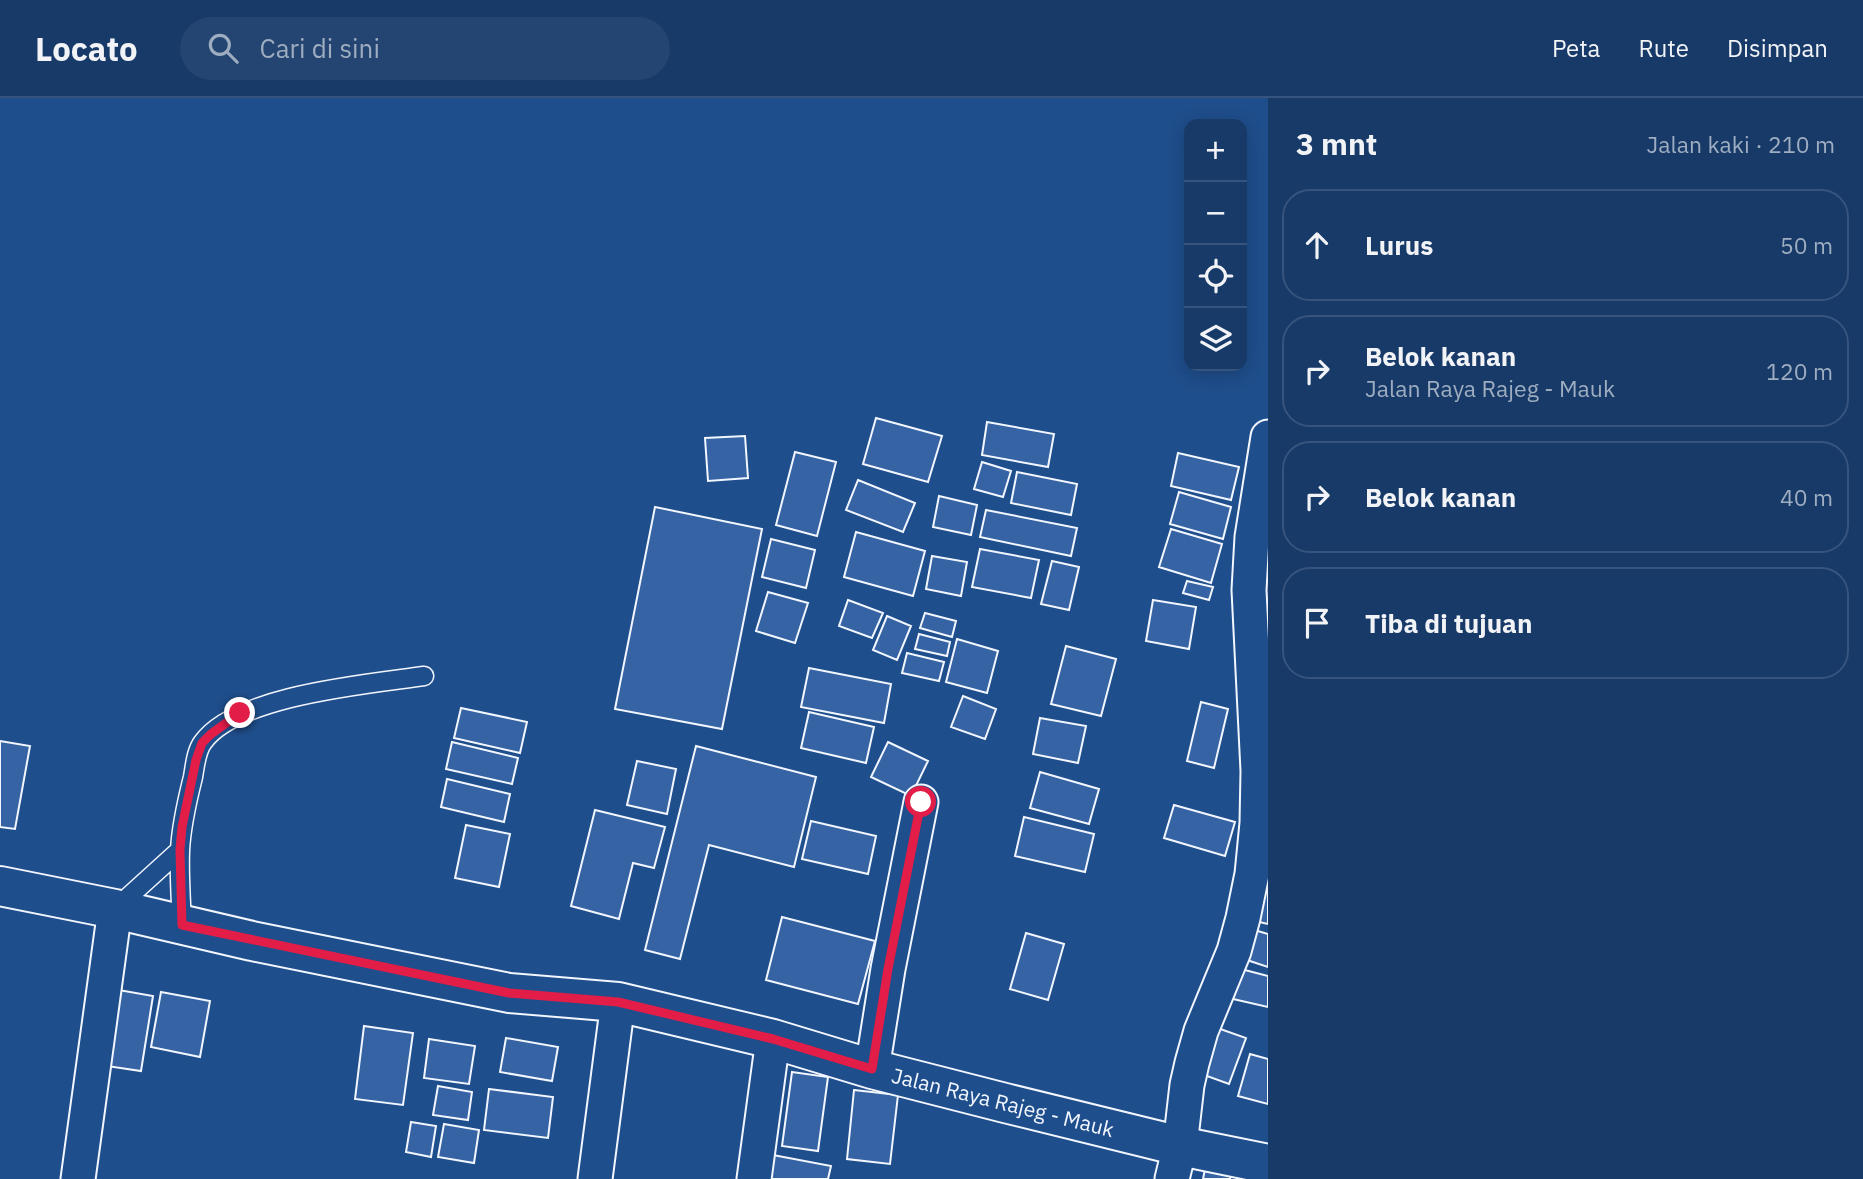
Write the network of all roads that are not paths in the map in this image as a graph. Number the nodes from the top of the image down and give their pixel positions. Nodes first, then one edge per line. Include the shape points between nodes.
1 (1268, 437) edge
2 (424, 676) dead end
3 (921, 802) dead end
4 (180, 850) junction
5 (0, 886) edge
6 (115, 909) junction
7 (182, 925) junction
8 (618, 1002) junction
9 (773, 1039) junction
10 (872, 1069) junction
11 (1176, 1162) edge
12 (1268, 1164) edge
13 (79, 1179) edge
14 (595, 1179) edge
15 (754, 1179) edge

1 - 11 street via 1252,537 1249,590 1258,771 1252,874 1234,951 1192,1063
2 - 4 lane via 328,690 240,713 202,743
3 - 10 street
4 - 6 lane
4 - 7 lane
5 - 6 main road, Jalan Raya Rajeg - Mauk
6 - 7 main road, Jalan Raya Rajeg - Mauk
6 - 13 street
7 - 8 main road, Jalan Raya Rajeg - Mauk via 509,993
8 - 9 main road, Jalan Raya Rajeg - Mauk
8 - 14 street
9 - 10 main road, Jalan Raya Rajeg - Mauk
9 - 15 street
10 - 11 main road, Jalan Raya Rajeg - Mauk
11 - 12 main road, Jalan Raya Rajeg - Mauk

